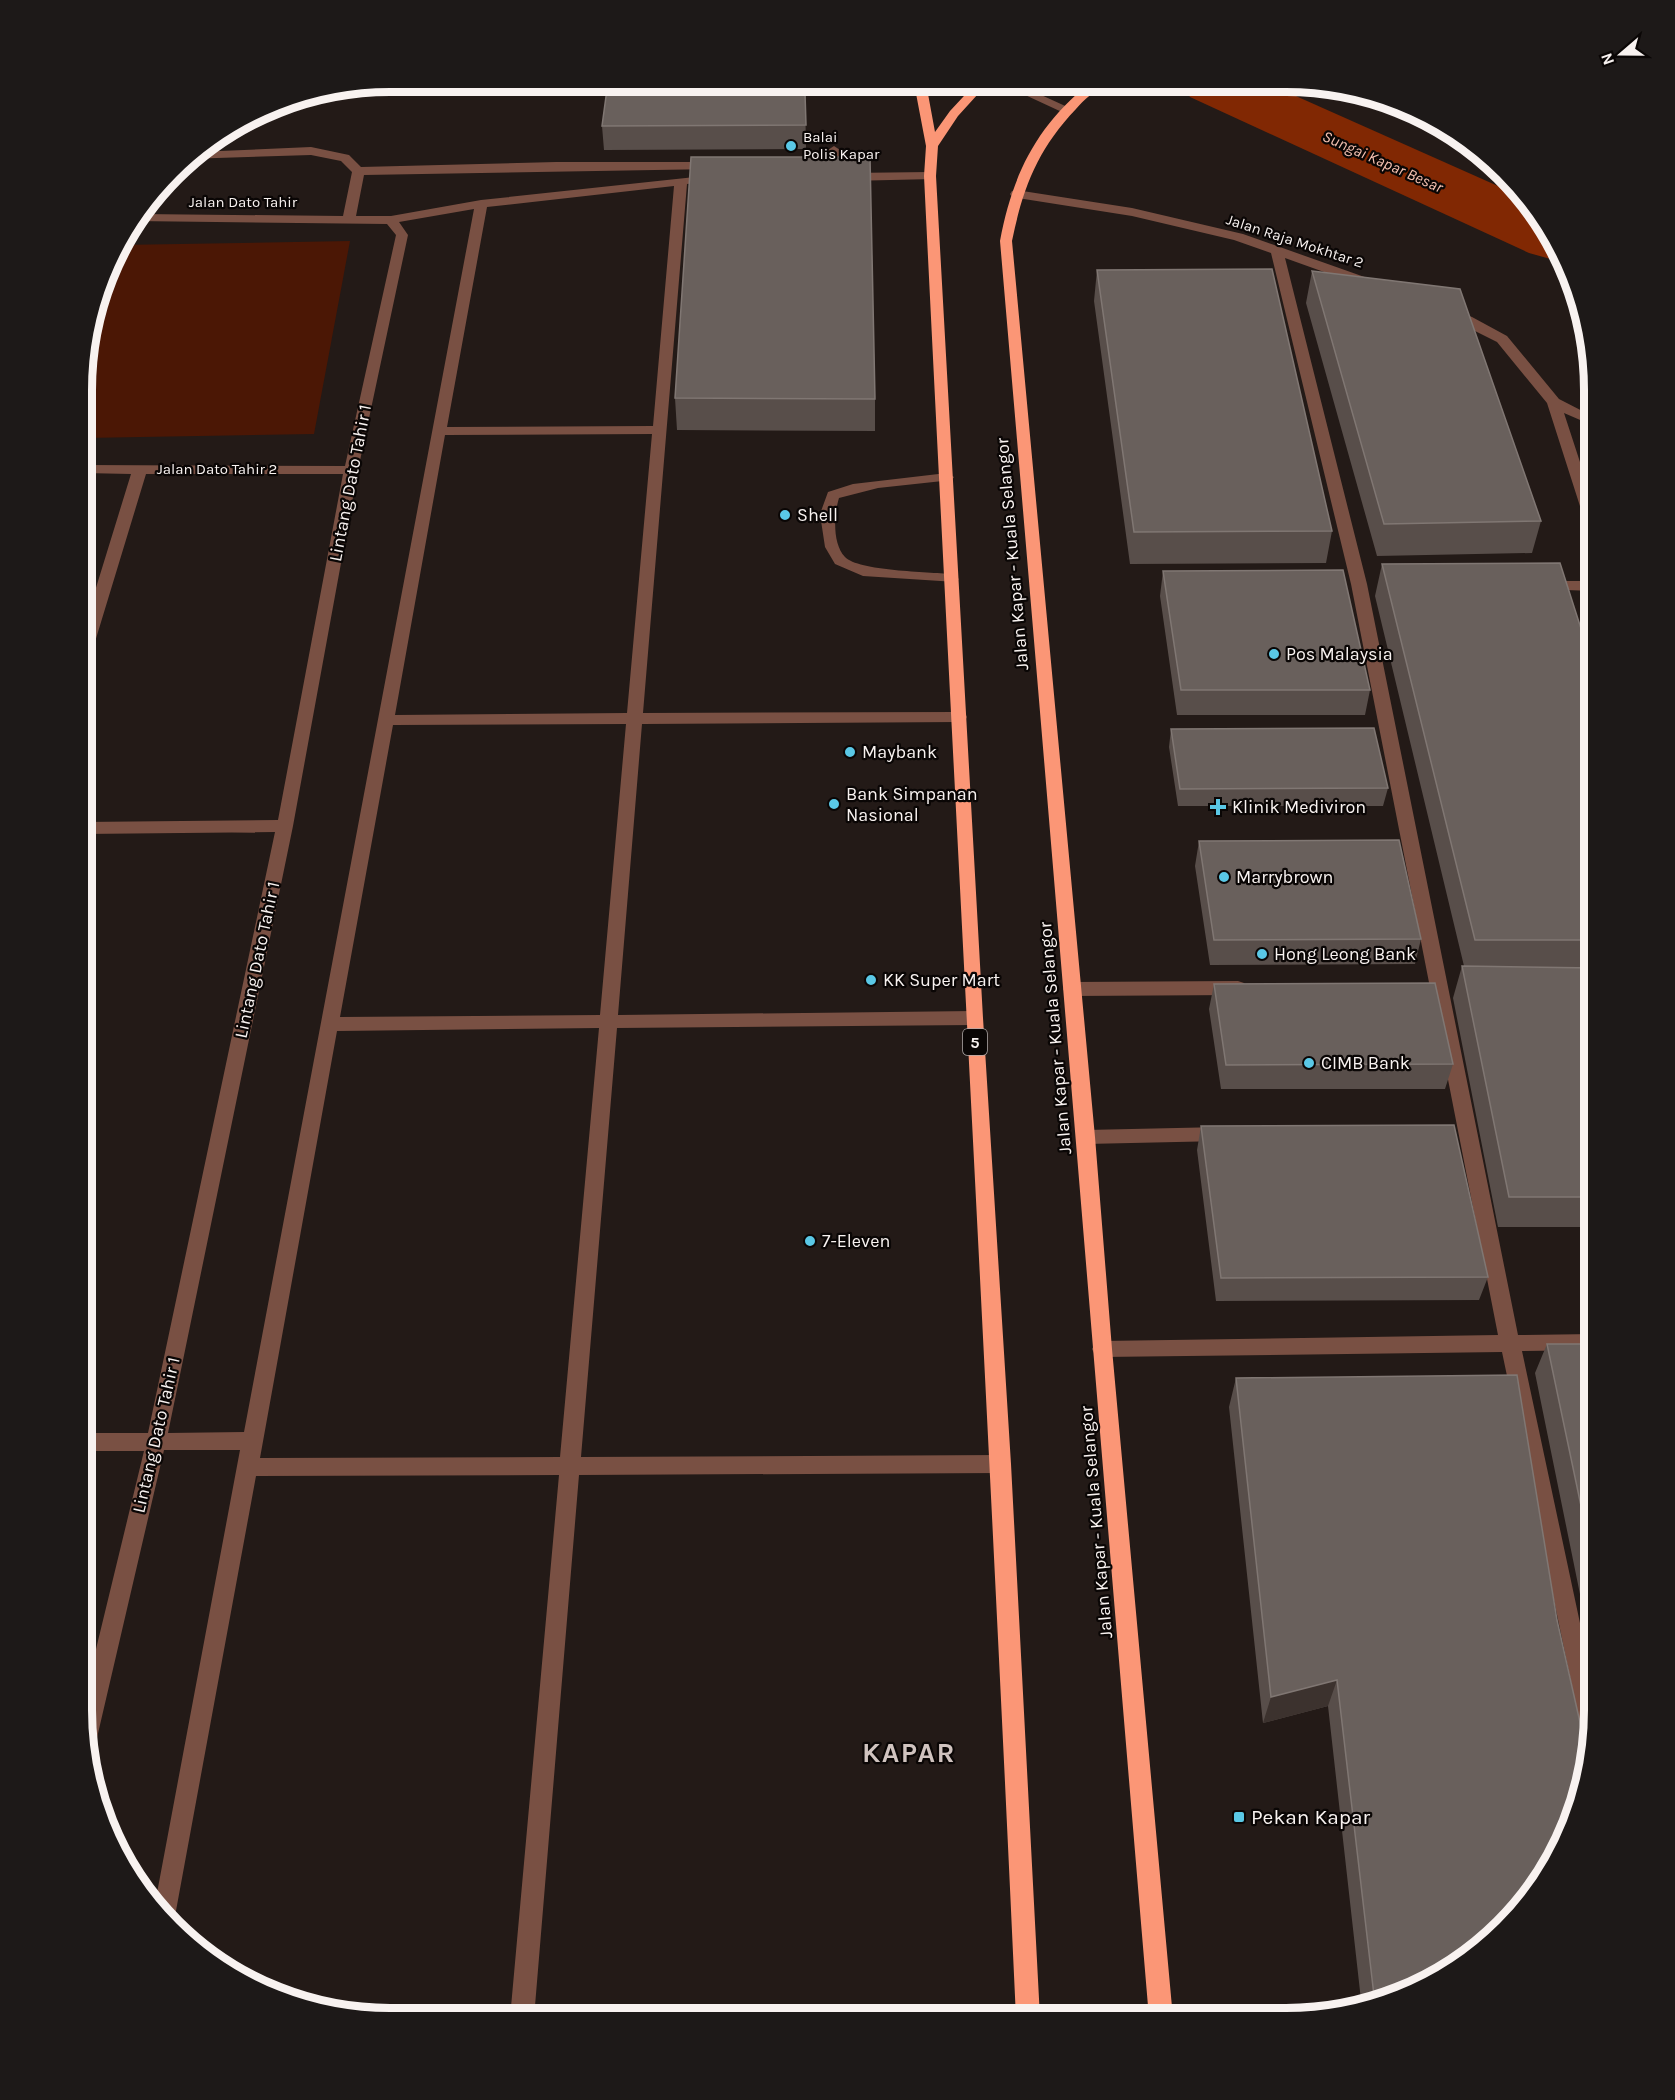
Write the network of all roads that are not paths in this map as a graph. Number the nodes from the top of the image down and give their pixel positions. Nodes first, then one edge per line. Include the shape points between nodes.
1 (922, 92) edge
2 (974, 92) edge
3 (1026, 92) edge
4 (1085, 92) edge
5 (1068, 110) junction
6 (932, 146) junction
7 (834, 150) dead end
8 (205, 155) edge
9 (722, 165) edge
10 (804, 165) edge
11 (358, 171) junction
12 (930, 176) junction
13 (840, 177) edge
14 (704, 180) edge
15 (681, 181) junction
16 (1016, 194) junction
17 (481, 204) junction
18 (146, 218) edge
19 (349, 219) junction
20 (391, 220) junction
21 (1277, 250) junction
22 (1378, 287) edge
23 (1434, 307) edge
24 (1554, 402) junction
25 (1584, 417) edge
26 (659, 430) junction
27 (439, 431) junction
28 (92, 469) edge
29 (140, 469) junction
30 (351, 470) junction
31 (947, 477) junction
32 (1584, 496) edge
33 (951, 579) junction
34 (1523, 586) edge
35 (1584, 586) edge
36 (92, 626) edge
37 (959, 717) junction
38 (634, 718) junction
39 (385, 720) junction
40 (285, 826) junction
41 (92, 828) edge
42 (1416, 987) edge
43 (1445, 987) junction
44 (1250, 988) edge
45 (1072, 989) junction
46 (974, 1018) junction
47 (608, 1022) junction
48 (329, 1024) junction
49 (1241, 1134) edge
50 (1086, 1137) junction
51 (1584, 1342) edge
52 (1510, 1343) junction
53 (1102, 1349) junction
54 (251, 1441) junction
55 (92, 1442) edge
56 (156, 1442) junction
57 (1001, 1464) junction
58 (570, 1466) junction
59 (247, 1467) junction
60 (1584, 1692) edge
61 (92, 1712) edge
62 (166, 1907) edge
63 (523, 2008) edge
64 (1028, 2008) edge
65 (1160, 2008) edge

1 - 6 highway
2 - 6 highway
3 - 5 street
4 - 5 highway, Jalan Kapar - Kuala Selangor
5 - 16 highway, Jalan Kapar - Kuala Selangor via 1026,170
6 - 12 highway, 5
7 - 10 street via 835,160
8 - 11 street via 311,151 345,158
9 - 11 street
11 - 19 street
12 - 13 street
12 - 31 highway, 5
14 - 15 street
15 - 17 street
15 - 26 street
16 - 21 street, Jalan Raja Mokhtar 2 via 1132,212
16 - 45 highway, Jalan Kapar - Kuala Selangor via 1006,241
17 - 20 street
17 - 27 street
18 - 19 street, Jalan Dato Tahir
19 - 20 street
20 - 30 street, Lintang Dato Tahir 1 via 402,235
21 - 22 street, Jalan Raja Mokhtar 2
21 - 43 street via 1364,585
23 - 24 street via 1502,339
24 - 25 street
24 - 32 street
26 - 27 street
26 - 38 street
27 - 39 street
28 - 29 street, Jalan Dato Tahir 2
29 - 30 street, Jalan Dato Tahir 2
29 - 36 street
30 - 40 street, Lintang Dato Tahir 1
31 - 33 highway, 5
31 - 33 street via 853,488 833,495 827,514 832,546 840,561 863,572
33 - 37 highway, 5
34 - 35 street
37 - 38 street
37 - 46 highway, 5
38 - 39 street
38 - 47 street
39 - 48 street
40 - 41 street
40 - 56 street, Lintang Dato Tahir 1
42 - 43 street
43 - 52 street via 1461,1129
44 - 45 street
45 - 50 highway, Jalan Kapar - Kuala Selangor
46 - 47 street
46 - 57 highway, 5
47 - 48 street
47 - 58 street
48 - 54 street
49 - 50 street
50 - 53 highway, Jalan Kapar - Kuala Selangor
51 - 52 street
52 - 53 street
52 - 60 street
53 - 65 highway, Jalan Kapar - Kuala Selangor
54 - 56 street
54 - 59 street
55 - 56 street
56 - 61 street, Lintang Dato Tahir 1
57 - 58 street
57 - 64 highway, 5
58 - 59 street
58 - 63 street
59 - 62 street

